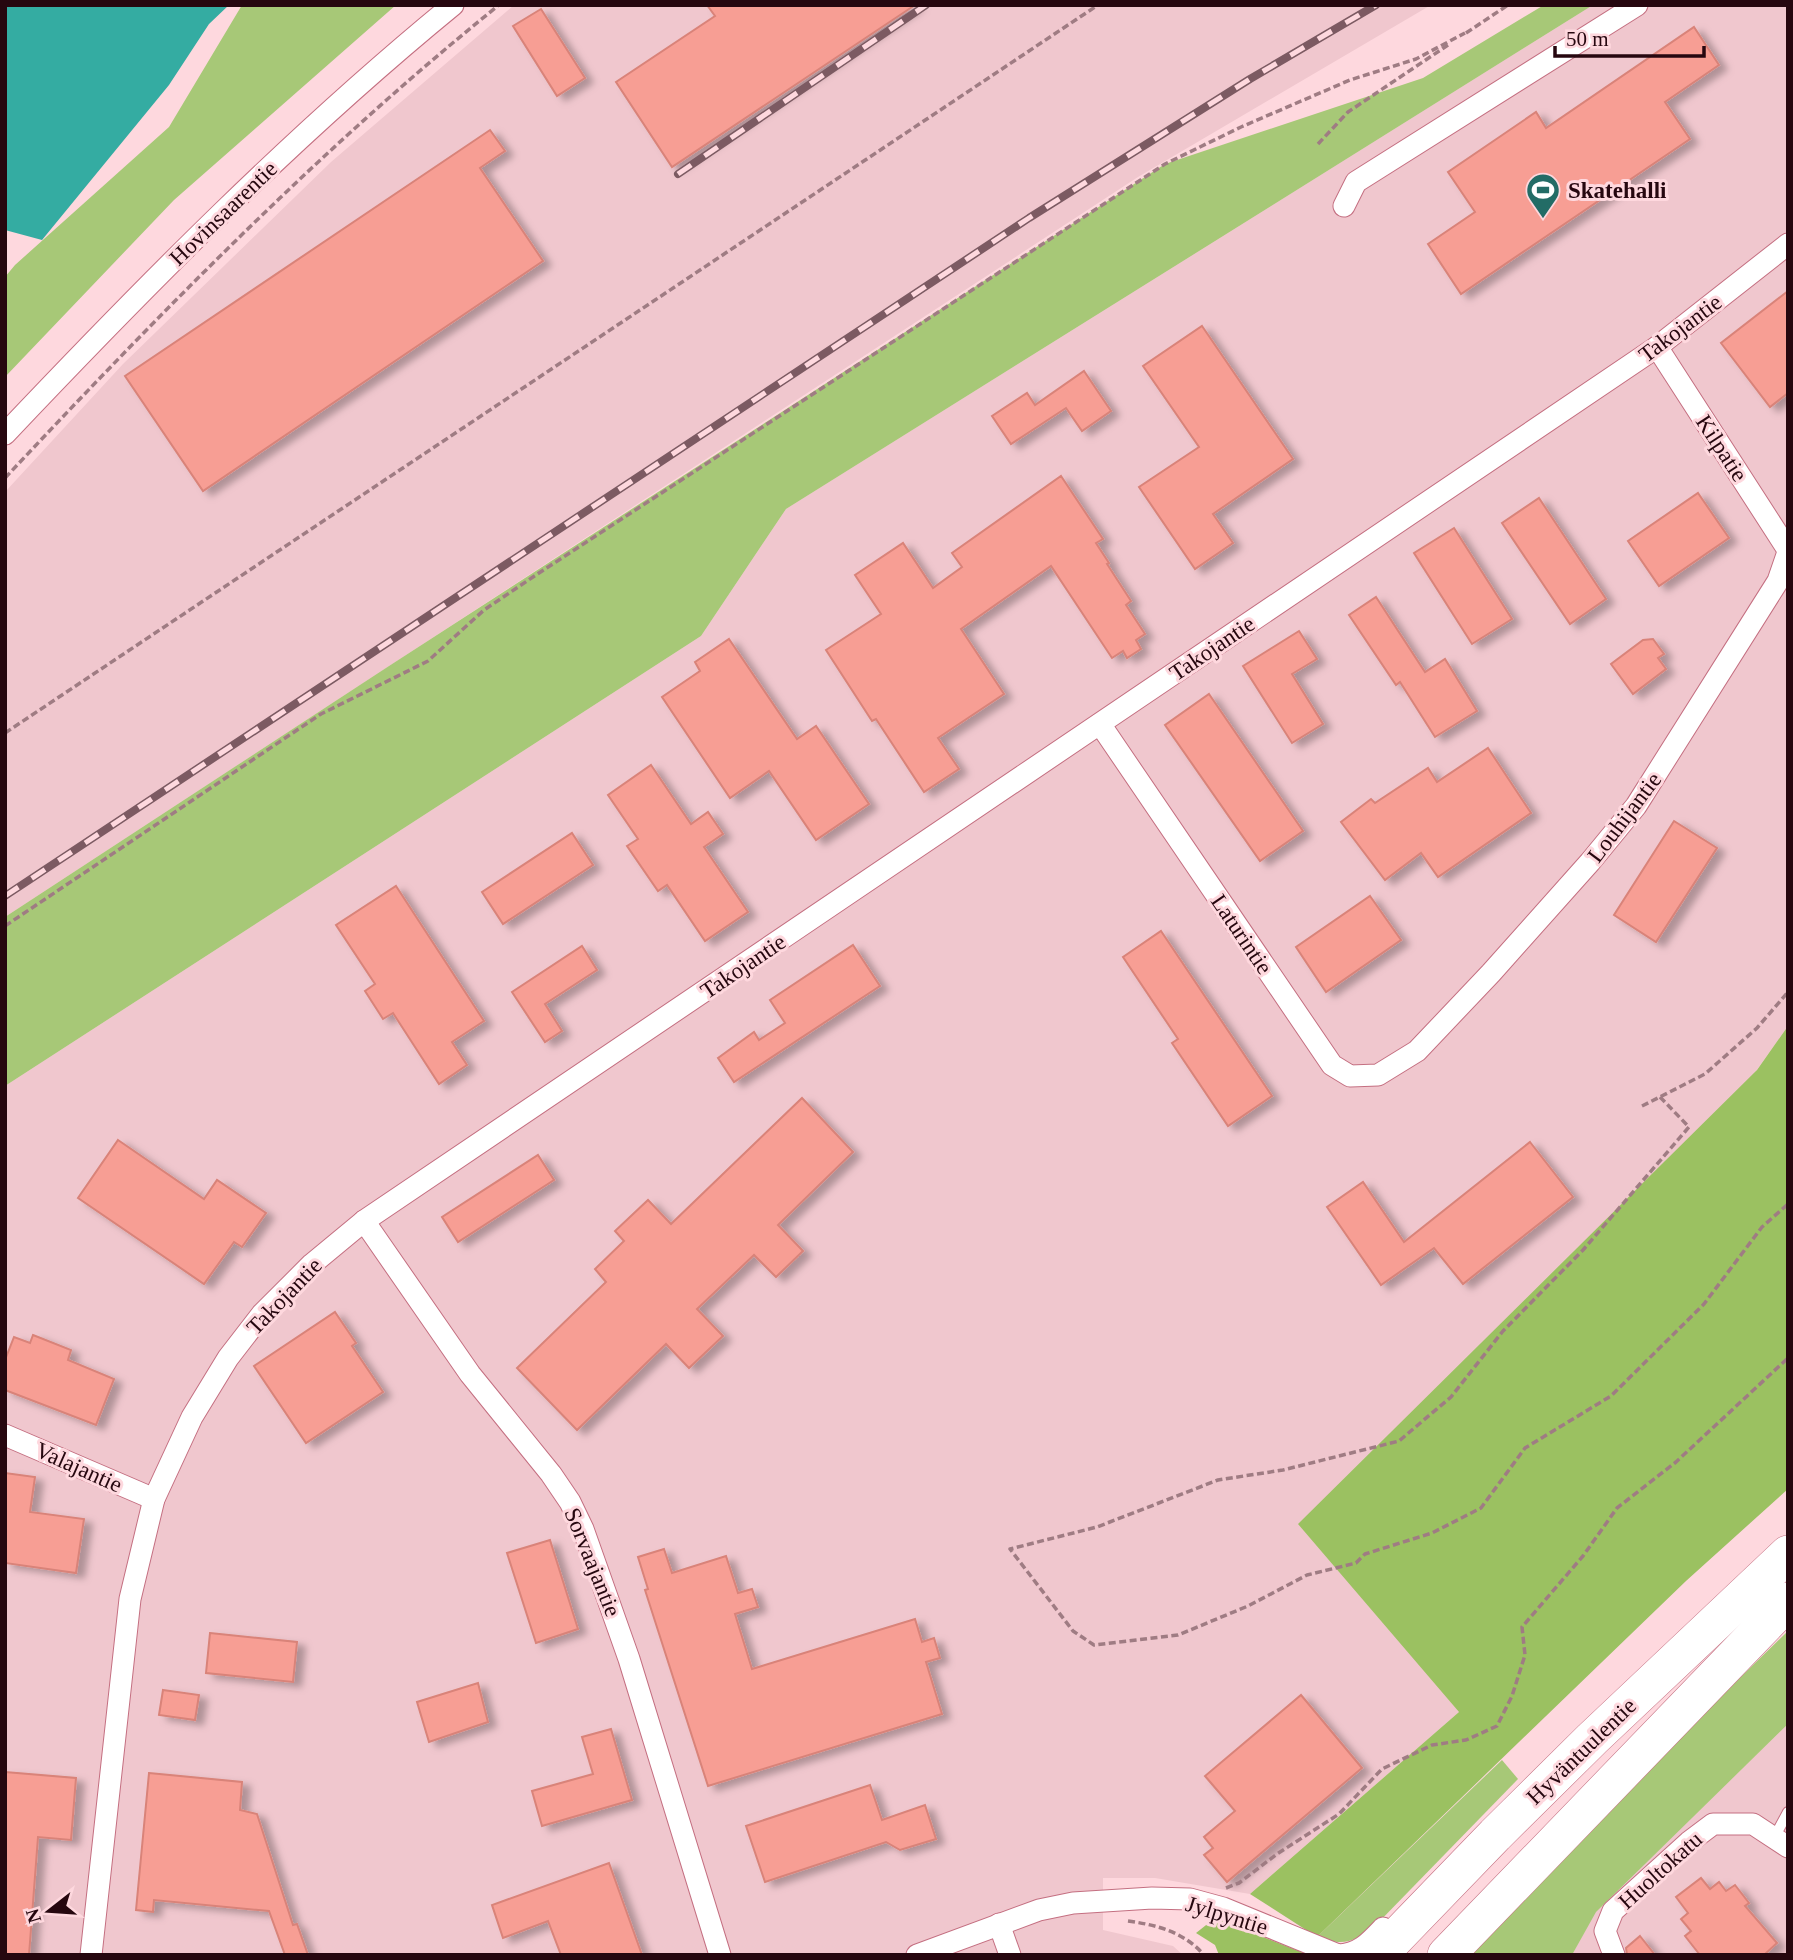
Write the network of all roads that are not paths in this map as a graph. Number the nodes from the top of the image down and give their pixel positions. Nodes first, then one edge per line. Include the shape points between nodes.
1 (453, 5) edge
2 (1637, 5) edge
3 (1343, 206) dead end
4 (1788, 244) edge
5 (1657, 347) junction
6 (5, 434) edge
7 (1788, 551) edge
8 (1100, 724) junction
9 (1417, 1051) joint
10 (364, 1221) junction
11 (5, 1434) edge
12 (154, 1499) junction
13 (1788, 1554) edge
14 (1788, 1601) edge
15 (1788, 1812) edge
16 (1495, 1835) junction
17 (1781, 1842) edge
18 (999, 1924) junction
19 (91, 1955) edge
20 (720, 1955) edge
21 (917, 1955) edge
22 (1010, 1955) edge
23 (1379, 1955) edge
24 (1446, 1955) edge
25 (1614, 1955) edge

1 - 6 street, Hovinsaarentie via 325,116 202,232
2 - 3 street via 1356,182
4 - 5 street, Takojantie
5 - 7 street, Kilpatie
5 - 8 street, Takojantie
7 - 9 street, Louhijantie via 1778,582 1636,806
8 - 9 street, Laturintie via 1332,1065 1350,1076 1378,1075
8 - 10 street, Takojantie
10 - 12 street, Takojantie via 262,1314 228,1358 192,1417
10 - 20 street, Sorvaajantie via 470,1374 551,1474 579,1520 629,1659
11 - 12 street, Valajantie
12 - 19 street, Takojantie via 130,1599
13 - 16 highway, Hyväntuulentie
14 - 24 highway, Hyväntuulentie
15 - 17 lane
16 - 18 street, Jylpyntie via 1462,1847 1363,1948 1351,1954 1320,1949 1190,1899 1073,1903
16 - 23 highway, Hyväntuulentie
17 - 25 street, Huoltokatu via 1753,1824 1713,1824 1613,1912 1605,1931
18 - 21 street, Jylpyntie
18 - 22 street

